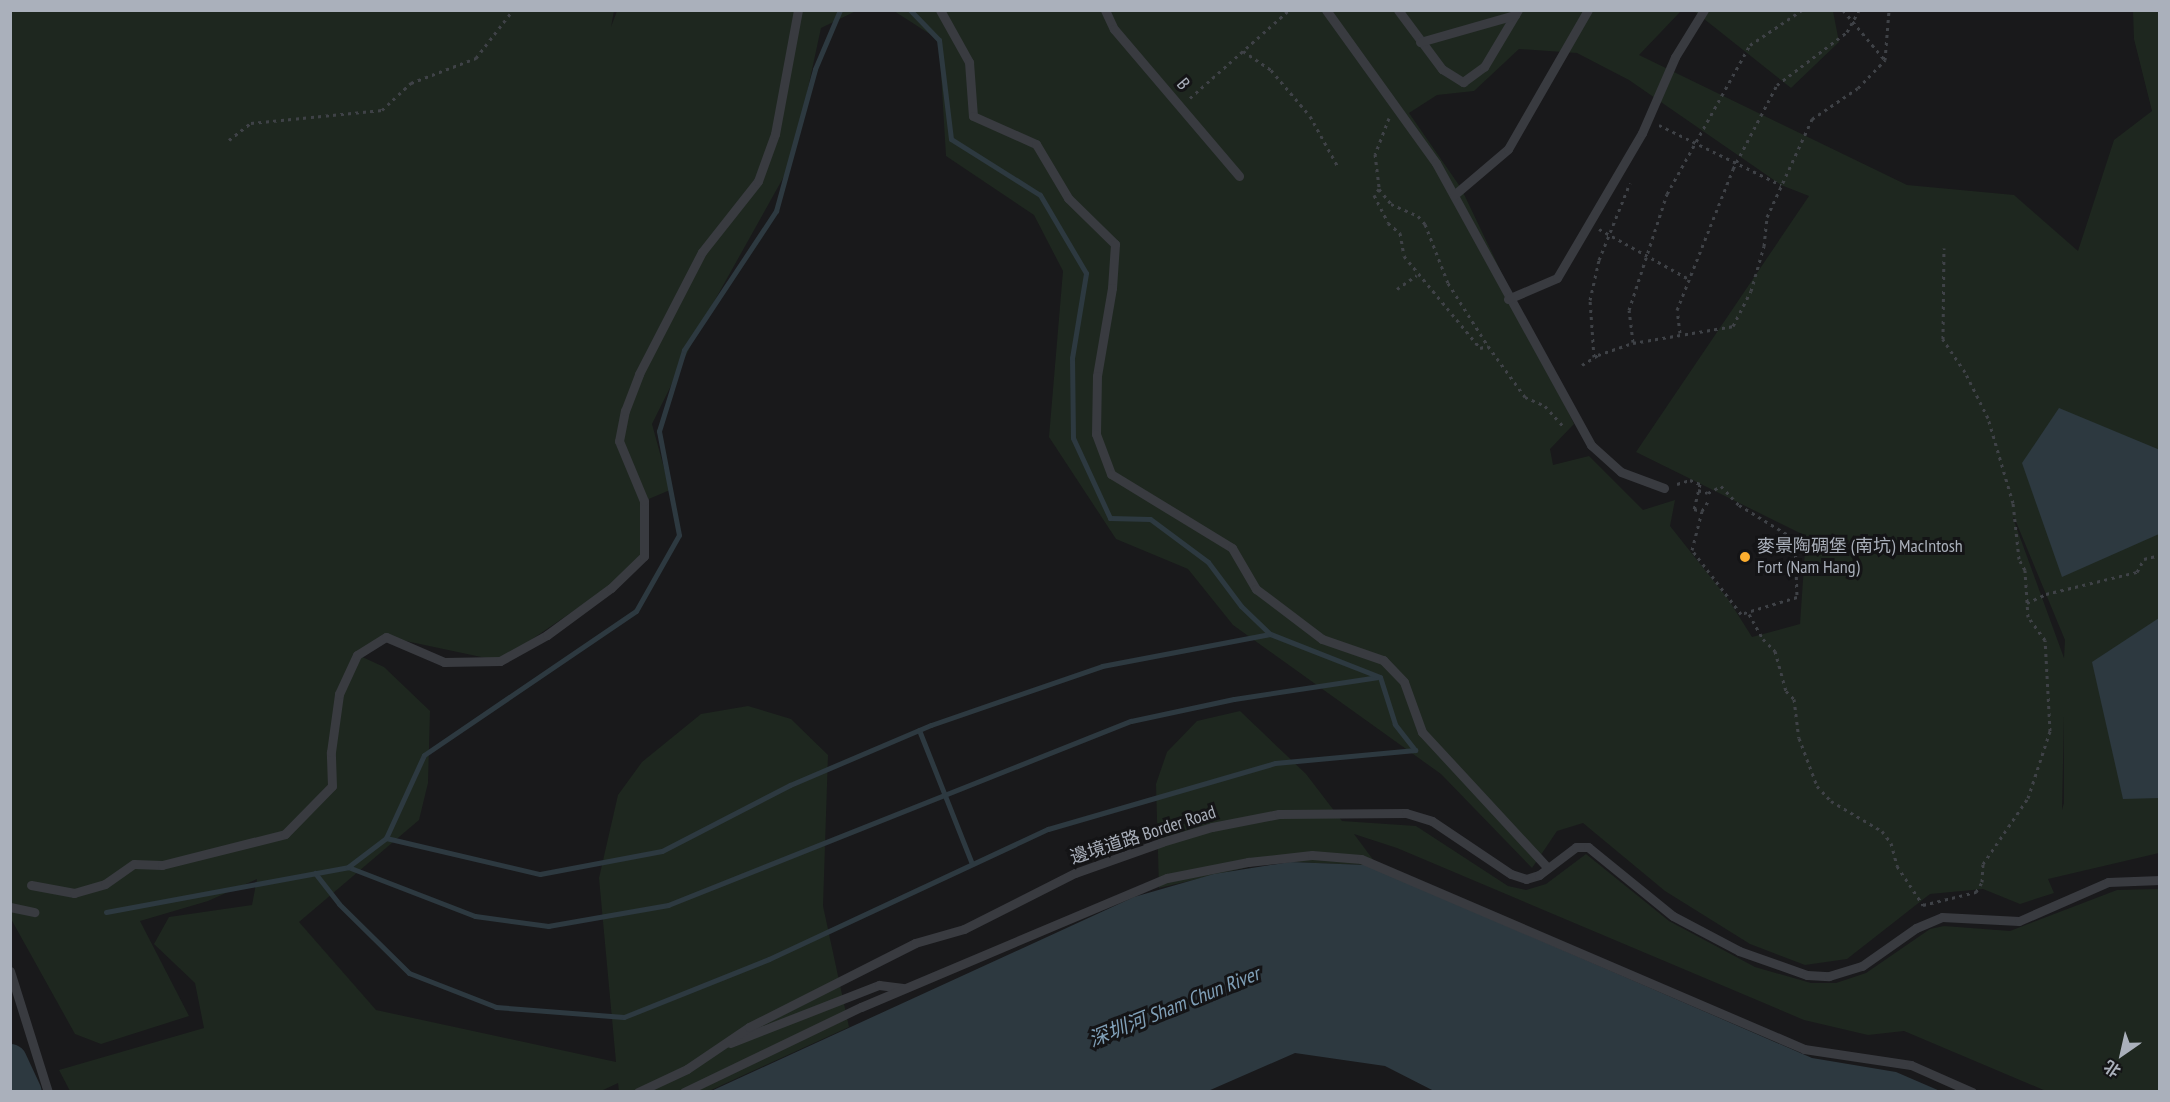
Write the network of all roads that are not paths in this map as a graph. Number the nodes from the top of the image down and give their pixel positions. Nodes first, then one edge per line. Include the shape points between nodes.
1 (798, 10) edge
2 (940, 10) edge
3 (1105, 10) edge
4 (1326, 10) edge
5 (1588, 10) edge
6 (1704, 10) edge
7 (1400, 11) edge
8 (1517, 13) edge
9 (1420, 42) junction
10 (1239, 176) dead end
11 (1454, 195) junction
12 (1508, 300) junction
13 (1664, 488) dead end
14 (1548, 868) junction
15 (2160, 880) edge
16 (31, 885) dead end
17 (10, 908) edge
18 (34, 912) dead end
19 (10, 971) edge
20 (904, 988) junction
21 (717, 1048) junction
22 (48, 1092) edge
23 (638, 1092) edge
24 (684, 1092) edge
25 (1972, 1092) edge

1 - 16 lane via 775,134 758,181 702,252 639,374 625,411 619,441 644,501 644,556 611,588 547,635 500,661 444,662 386,637 357,655 339,694 331,752 332,786 285,834 162,865 134,864 105,884 74,892
2 - 14 lane via 969,63 973,116 1036,144 1068,198 1115,244 1113,288 1097,376 1096,434 1111,474 1232,548 1256,589 1322,639 1383,660 1404,682 1422,732
3 - 10 lane, B via 1114,30
4 - 11 lane via 1395,103
5 - 11 lane via 1508,149
6 - 12 lane via 1675,57 1648,120 1557,278
7 - 9 lane
8 - 9 lane
8 - 9 lane via 1484,67 1463,82 1442,69
11 - 12 lane
12 - 13 lane via 1591,445 1621,472
14 - 15 lane, 邊境道路 Border Road via 1576,847 1588,847 1673,916 1775,967 1829,976 1863,966 1916,928 1942,917 2019,921 2108,882
14 - 21 lane, 邊境道路 Border Road via 1526,879 1511,874 1432,821 1406,813 1279,814 1212,827 1075,873 964,929 915,943 749,1027
17 - 18 lane
19 - 22 lane
20 - 21 lane via 879,985
20 - 24 lane
20 - 25 lane via 1167,878 1248,862 1312,855 1361,859 1804,1049 1911,1065
21 - 23 lane, 邊境道路 Border Road via 687,1069

